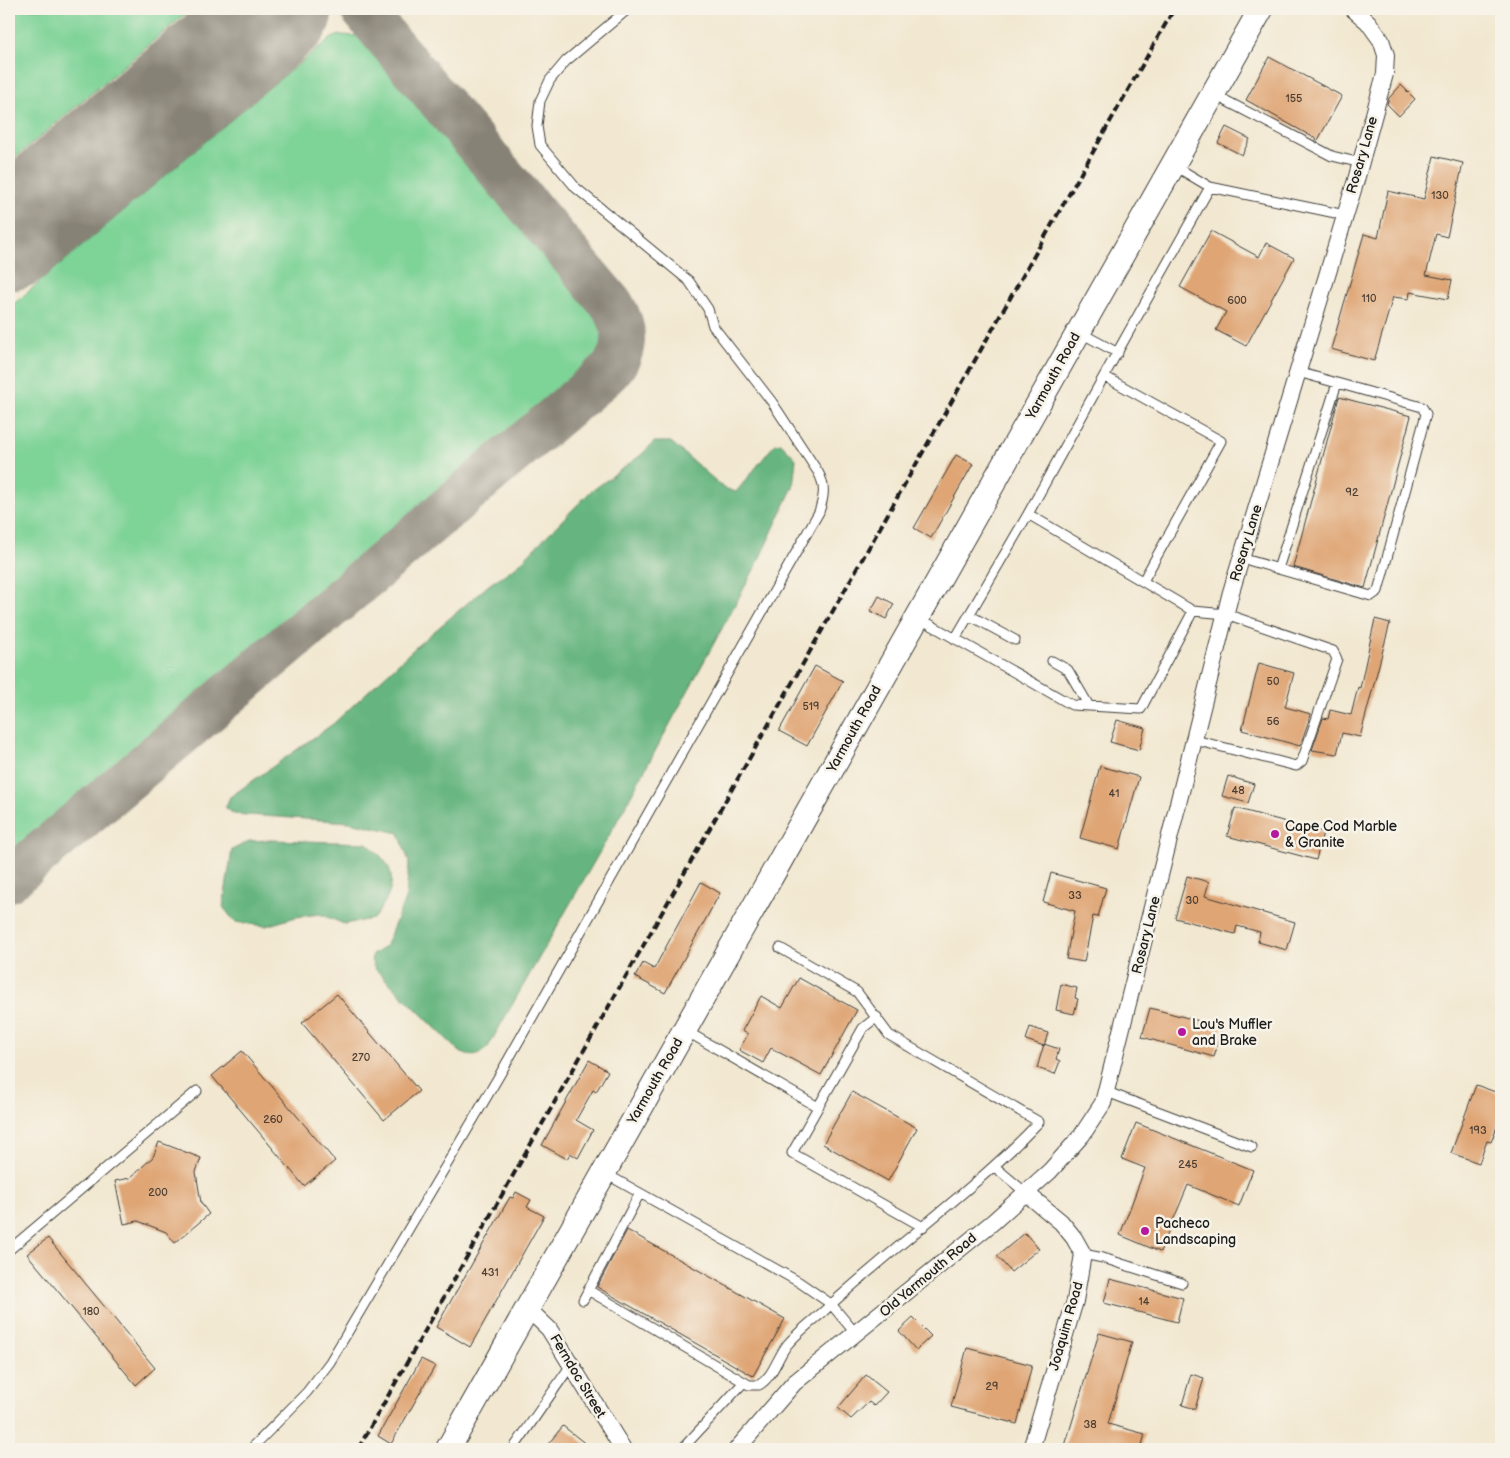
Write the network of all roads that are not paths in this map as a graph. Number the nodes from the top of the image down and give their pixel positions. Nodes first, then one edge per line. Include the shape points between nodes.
1 (628, 9) edge
2 (1261, 9) edge
3 (1353, 9) edge
4 (1212, 94) junction
5 (1360, 163) junction
6 (1172, 165) junction
7 (1210, 187) junction
8 (1345, 215) junction
9 (1078, 332) junction
10 (1118, 353) junction
11 (1298, 372) junction
12 (1104, 376) junction
13 (1337, 383) junction
14 (1028, 514) junction
15 (1242, 558) junction
16 (1278, 569) junction
17 (1143, 581) junction
18 (1193, 611) junction
19 (1226, 614) junction
20 (969, 615) junction
21 (917, 617) junction
22 (955, 639) junction
23 (1015, 640) dead end
24 (1052, 661) dead end
25 (1089, 706) junction
26 (1196, 740) junction
27 (780, 948) dead end
28 (877, 1017) junction
29 (684, 1030) junction
30 (197, 1091) dead end
31 (1107, 1092) junction
32 (818, 1107) junction
33 (1252, 1146) dead end
34 (995, 1167) junction
35 (603, 1173) junction
36 (640, 1193) junction
37 (1026, 1193) junction
38 (923, 1227) junction
39 (9, 1250) edge
40 (1083, 1254) junction
41 (1182, 1283) dead end
42 (588, 1290) junction
43 (583, 1300) dead end
44 (831, 1304) junction
45 (527, 1308) junction
46 (856, 1334) junction
47 (571, 1365) junction
48 (744, 1382) junction
49 (251, 1449) edge
50 (448, 1449) edge
51 (513, 1449) edge
52 (623, 1449) edge
53 (682, 1449) edge
54 (737, 1449) edge
55 (1031, 1449) edge

1 - 49 lane via 566,61 550,80 540,101 537,126 540,145 576,188 689,281 708,309 713,326 772,402 818,472 823,481 823,500 504,1068 330,1362 308,1392
2 - 4 main road, Yarmouth Road
3 - 5 street, Rosary Lane via 1381,40 1386,55 1385,74
4 - 5 lane via 1332,156
4 - 6 main road, Yarmouth Road
5 - 8 street, Rosary Lane
6 - 7 lane
6 - 9 main road, Yarmouth Road
7 - 8 lane
7 - 10 lane
8 - 11 street, Rosary Lane
9 - 10 lane
9 - 21 main road, Yarmouth Road
10 - 12 lane
11 - 13 lane
11 - 15 street, Rosary Lane
12 - 14 lane
12 - 17 lane via 1221,441
13 - 16 lane
13 - 16 lane via 1422,407 1426,414 1378,591 1371,596
14 - 17 lane
14 - 20 lane
15 - 16 lane
15 - 19 street, Rosary Lane
17 - 18 lane
18 - 19 lane
18 - 25 lane via 1141,708
19 - 26 street, Rosary Lane
19 - 26 lane via 1333,651 1337,659 1302,761 1296,766
20 - 22 lane
20 - 23 lane
21 - 22 lane
21 - 29 main road, Yarmouth Road
22 - 25 lane via 1072,705
24 - 25 lane via 1068,670
26 - 31 street, Rosary Lane
27 - 28 lane via 857,992
28 - 32 lane via 863,1028
28 - 34 lane via 888,1035 1039,1122
29 - 32 lane
29 - 35 main road, Yarmouth Road
30 - 39 lane
31 - 33 lane
31 - 37 street, Old Yarmouth Road via 1100,1110 1082,1135
32 - 38 lane via 792,1153
34 - 37 lane
34 - 38 lane
35 - 36 lane
35 - 45 main road, Yarmouth Road
36 - 42 lane
36 - 44 lane via 799,1282
37 - 40 street via 1061,1222
37 - 46 street, Old Yarmouth Road
38 - 44 lane
40 - 41 lane
40 - 55 street, Joaquim Road via 1075,1300
42 - 43 lane
42 - 48 lane
44 - 46 lane
44 - 48 lane via 787,1345 764,1382 753,1386
45 - 47 street, Ferndoc Street via 549,1329
45 - 50 main road, Yarmouth Road
46 - 54 street, Old Yarmouth Road via 794,1383
47 - 51 lane
47 - 52 street, Ferndoc Street
48 - 53 lane

